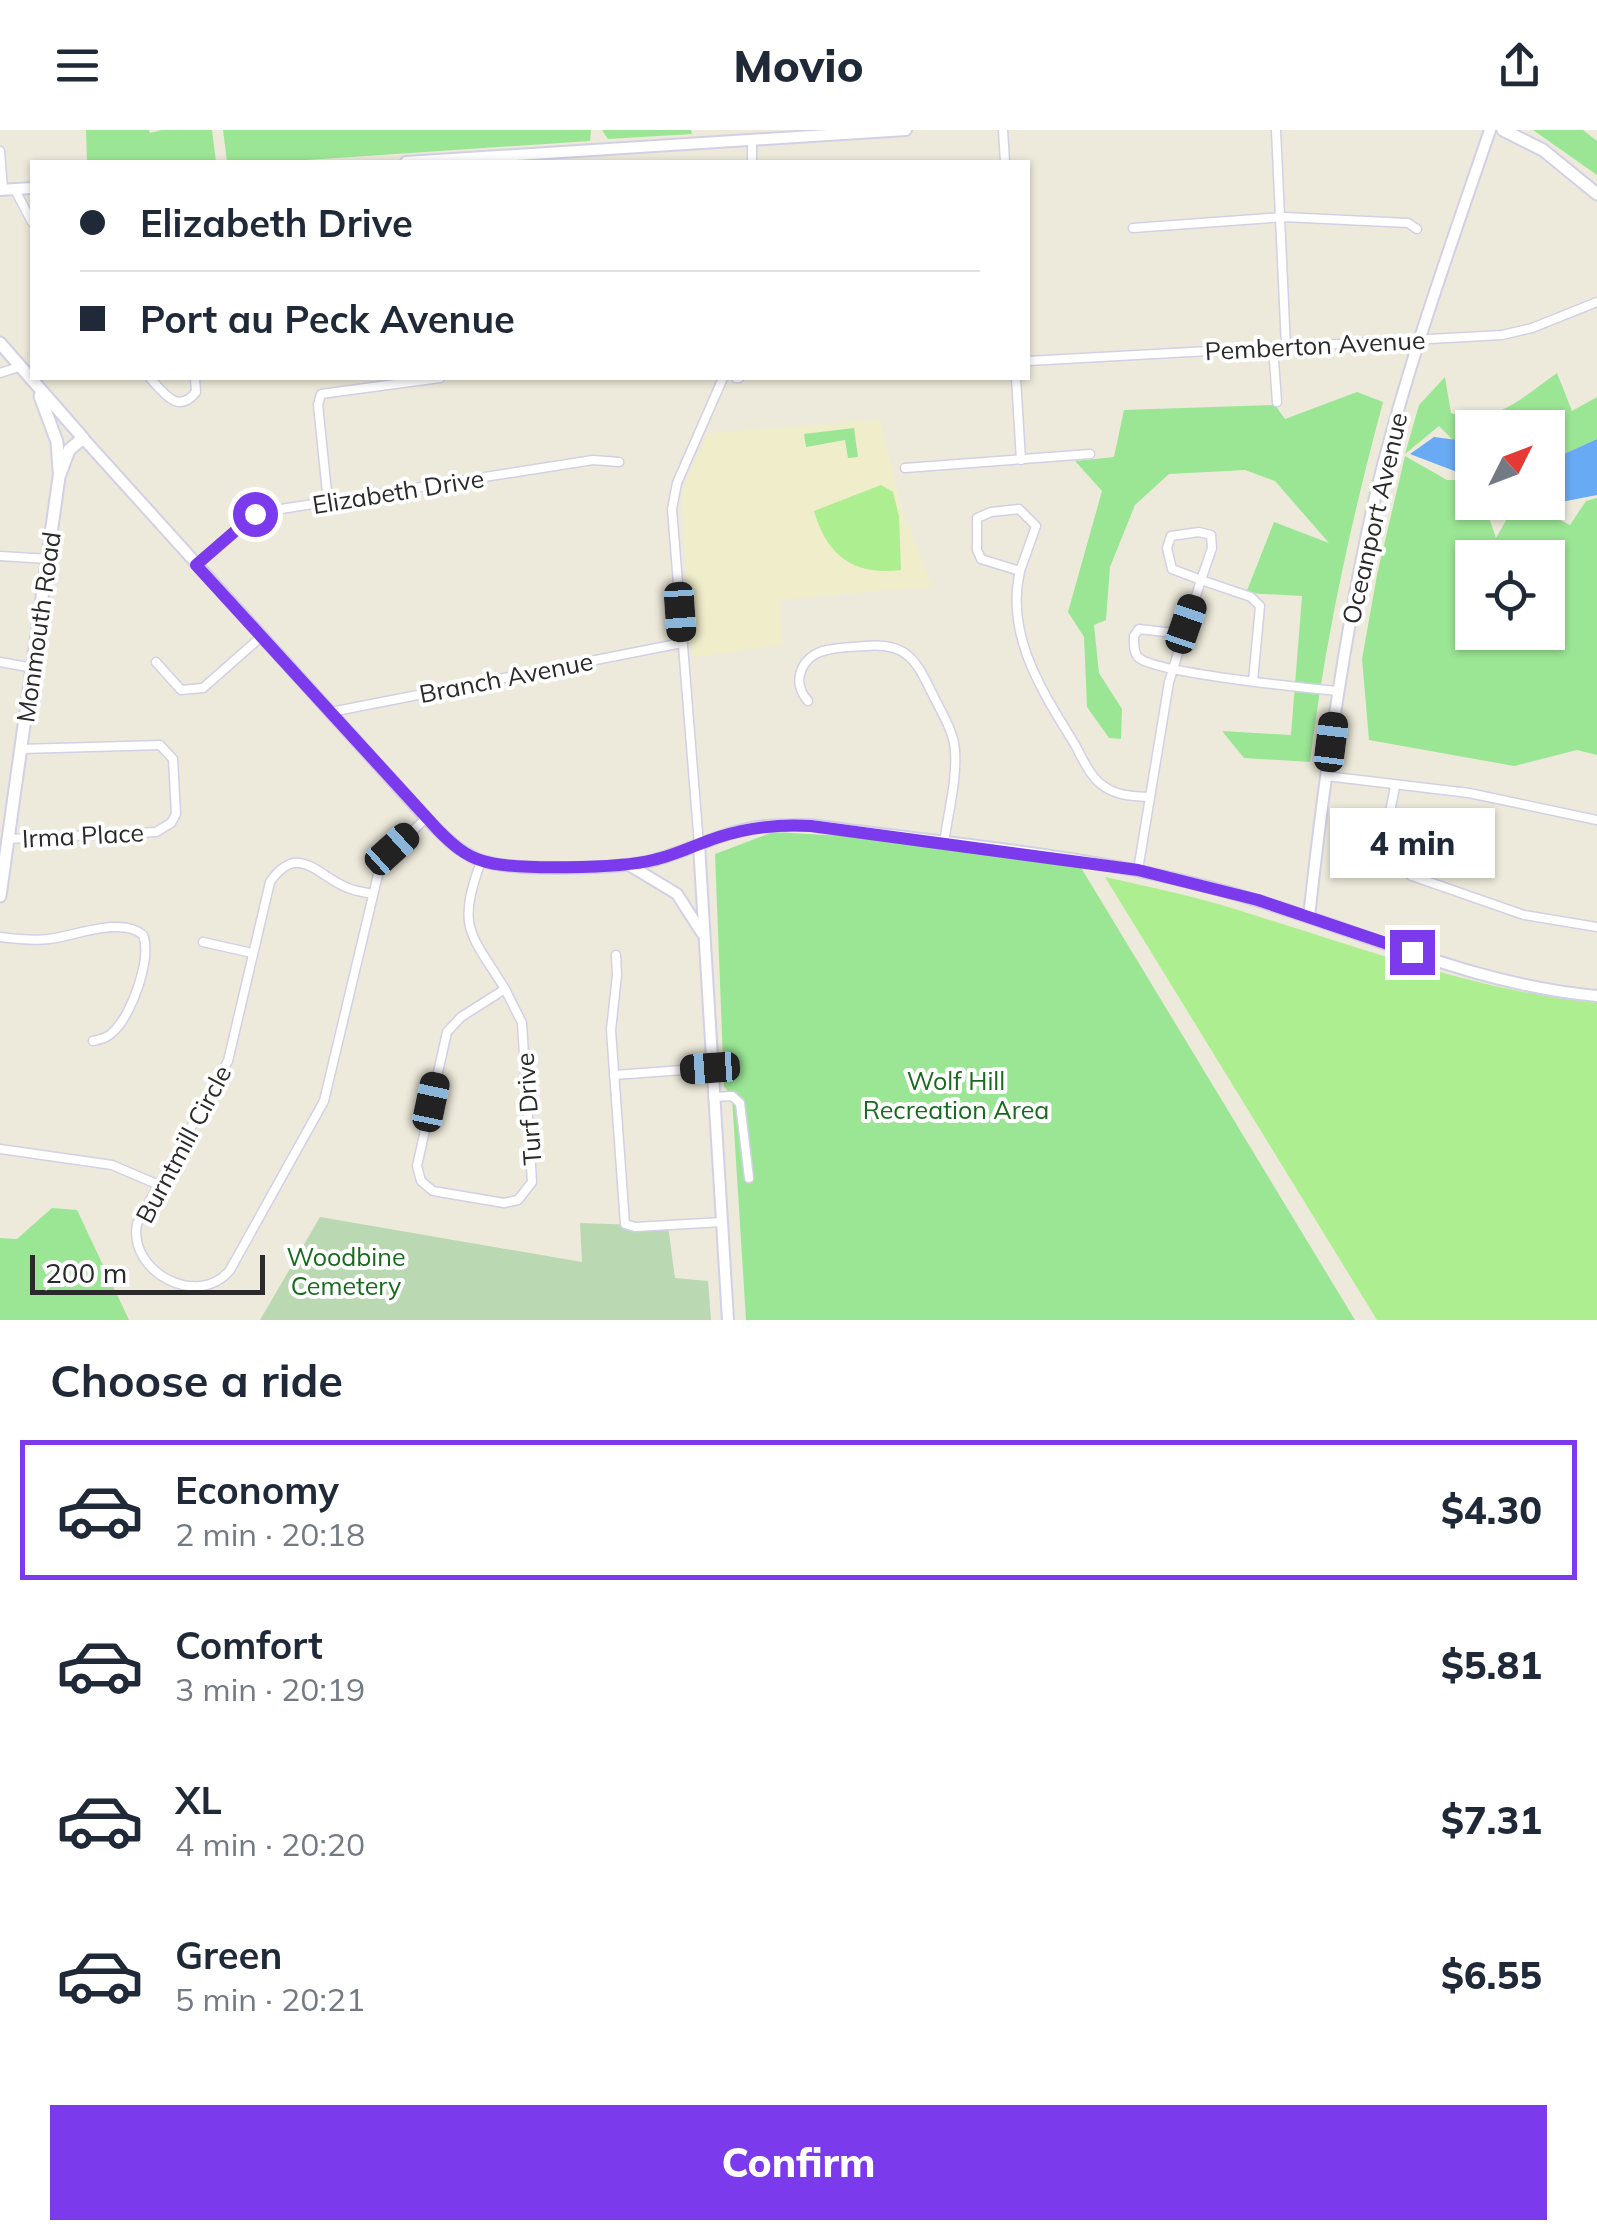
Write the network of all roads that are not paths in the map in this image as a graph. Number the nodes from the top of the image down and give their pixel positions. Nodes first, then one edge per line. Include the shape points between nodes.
1 (906, 130) edge
2 (1003, 130) edge
3 (1276, 130) edge
4 (1490, 130) edge
5 (1503, 130) edge
6 (838, 132) edge
7 (752, 140) junction
8 (0, 151) edge
9 (518, 159) edge
10 (486, 160) edge
11 (752, 160) edge
12 (1005, 160) edge
13 (30, 188) edge
14 (1, 190) edge
15 (16, 190) junction
16 (1597, 194) edge
17 (30, 218) edge
18 (1280, 218) junction
19 (1132, 228) dead end
20 (1417, 229) dead end
21 (1597, 302) edge
22 (1419, 339) junction
23 (0, 342) edge
24 (1273, 347) junction
25 (1286, 347) junction
26 (1030, 361) edge
27 (20, 367) junction
28 (0, 373) edge
29 (152, 380) edge
30 (196, 380) edge
31 (425, 380) edge
32 (722, 380) edge
33 (1016, 380) edge
34 (36, 388) junction
35 (1277, 402) dead end
36 (73, 426) junction
37 (83, 438) junction
38 (57, 442) junction
39 (1090, 454) dead end
40 (1020, 460) junction
41 (618, 462) dead end
42 (905, 468) dead end
43 (59, 477) junction
44 (328, 502) junction
45 (0, 556) edge
46 (48, 559) junction
47 (196, 565) junction
48 (1020, 570) junction
49 (1201, 580) junction
50 (1182, 634) junction
51 (262, 638) junction
52 (682, 642) junction
53 (0, 662) edge
54 (156, 662) dead end
55 (33, 668) junction
56 (1173, 668) junction
57 (1253, 680) junction
58 (1336, 691) junction
59 (808, 702) dead end
60 (331, 712) junction
61 (21, 749) junction
62 (1326, 776) junction
63 (1395, 786) junction
64 (1150, 797) junction
65 (426, 818) junction
66 (1597, 820) edge
67 (6, 833) edge
68 (944, 843) junction
69 (699, 845) junction
70 (481, 861) junction
71 (628, 864) junction
72 (1138, 870) junction
73 (372, 894) junction
74 (0, 896) edge
75 (1309, 917) junction
76 (1597, 928) edge
77 (703, 934) junction
78 (0, 937) edge
79 (203, 942) dead end
80 (252, 952) junction
81 (616, 955) dead end
82 (505, 989) junction
83 (1597, 996) edge
84 (93, 1042) dead end
85 (710, 1068) junction
86 (614, 1075) junction
87 (713, 1097) junction
88 (0, 1149) edge
89 (749, 1178) dead end
90 (159, 1184) junction
91 (722, 1222) junction
92 (728, 1320) edge

1 - 6 street
2 - 12 street
3 - 18 street
4 - 22 street, Oceanport Avenue
5 - 16 main road via 1543,150
6 - 7 street
7 - 9 street
7 - 11 street
8 - 14 street
9 - 10 street
13 - 15 street
14 - 15 street
15 - 17 street
18 - 19 street
18 - 20 street via 1408,223
18 - 25 street
21 - 22 street, Pemberton Avenue via 1512,334
22 - 25 street, Pemberton Avenue
22 - 58 street, Oceanport Avenue via 1374,505
23 - 27 main road
24 - 25 street, Pemberton Avenue
24 - 26 street, Pemberton Avenue
24 - 35 street
27 - 28 street
27 - 34 main road
29 - 30 street via 180,403 196,392
31 - 44 street via 321,394
32 - 52 street via 675,492
33 - 40 street
34 - 36 main road
34 - 38 main road, Monmouth Road
36 - 37 main road
36 - 38 main road
37 - 43 main road, Monmouth Road via 69,450
37 - 47 street
38 - 43 main road, Monmouth Road
39 - 40 street
40 - 42 street
41 - 44 street, Elizabeth Drive via 594,460
43 - 46 main road, Monmouth Road
44 - 47 street, Elizabeth Drive via 255,514
45 - 46 street
46 - 55 main road, Monmouth Road
47 - 51 street
48 - 48 street via 1034,523 1018,510 979,515 980,559
48 - 64 street via 1018,618 1033,675 1095,779 1118,794
49 - 49 street via 1172,569 1171,536 1213,536
49 - 50 street
49 - 57 street via 1260,606
50 - 56 street
50 - 56 street via 1148,628 1134,636 1138,658
51 - 54 street via 203,688 182,690
51 - 60 street
52 - 60 street, Branch Avenue
52 - 69 street
53 - 55 street
55 - 61 main road, Monmouth Road
56 - 57 street
56 - 64 street
57 - 58 street
58 - 62 street, Oceanport Avenue
59 - 68 street via 800,675 819,652 880,645 910,656 954,745
60 - 65 street
61 - 67 main road, Monmouth Road
61 - 67 street, Irma Place via 160,745 174,766 176,814 156,832
62 - 63 street
62 - 75 street, Oceanport Avenue
63 - 66 street via 1469,793
63 - 76 street via 1387,850 1396,866 1524,915
64 - 72 street
65 - 70 street
65 - 73 street, Burntmill Circle via 384,858
67 - 74 main road, Monmouth Road
68 - 69 street via 786,824
68 - 72 street
69 - 71 street
69 - 77 street
70 - 71 street
70 - 82 street, Turf Drive via 468,928
71 - 77 street via 677,894
72 - 75 street
73 - 80 street, Burntmill Circle via 312,865 285,867 267,888
73 - 90 street, Burntmill Circle via 324,1101 218,1282 188,1286 141,1256 136,1229
75 - 83 street via 1490,976
77 - 85 street
78 - 84 street via 52,939 120,928 143,935 146,950 133,1000 114,1032
79 - 80 street
80 - 90 street, Burntmill Circle via 228,1061
81 - 86 street
82 - 82 street, Turf Drive via 461,1017 445,1037 417,1166 422,1181 438,1193 511,1203 532,1182 522,1022
85 - 86 street
85 - 87 street
86 - 91 street via 625,1224
87 - 89 street via 732,1096 740,1103
87 - 91 street
88 - 90 street via 112,1165
91 - 92 street

